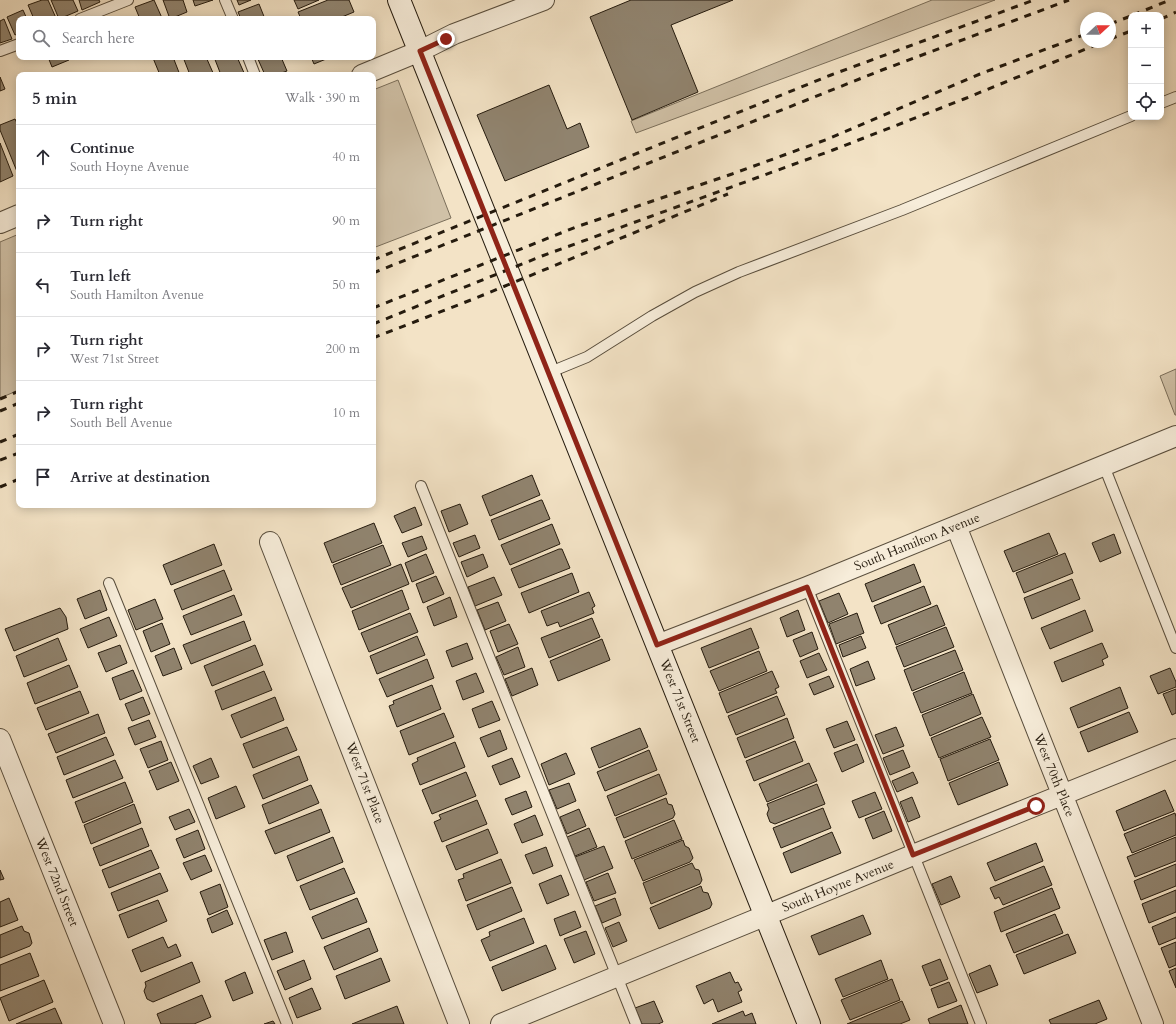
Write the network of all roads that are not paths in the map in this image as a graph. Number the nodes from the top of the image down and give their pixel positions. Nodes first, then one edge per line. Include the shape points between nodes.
1 (128, 0) edge
2 (226, 0) edge
3 (399, 0) edge
4 (544, 0) edge
5 (88, 16) edge
6 (232, 16) edge
7 (16, 45) edge
8 (0, 51) edge
9 (420, 51) junction
10 (249, 60) edge
11 (254, 72) edge
12 (369, 72) edge
13 (1176, 97) edge
14 (1164, 102) edge
15 (1128, 117) edge
16 (16, 216) edge
17 (0, 223) edge
18 (548, 373) junction
19 (1176, 436) edge
20 (1104, 466) junction
21 (421, 486) dead end
22 (956, 526) junction
23 (270, 542) dead end
24 (109, 583) dead end
25 (807, 587) junction
26 (657, 645) junction
27 (1176, 648) edge
28 (0, 739) edge
29 (1176, 749) edge
30 (1062, 795) junction
31 (913, 855) junction
32 (766, 916) junction
33 (617, 977) junction
34 (114, 1024) edge
35 (288, 1024) edge
36 (459, 1024) edge
37 (501, 1024) edge
38 (636, 1024) edge
39 (809, 1024) edge
40 (981, 1024) edge
41 (1153, 1024) edge

1 - 5 lane
2 - 6 lane
3 - 9 main road, West 71st Street
4 - 9 street via 454,34
7 - 8 lane
9 - 12 street
9 - 18 main road, West 71st Street
10 - 11 lane
13 - 14 lane
15 - 18 lane via 902,210 739,272 652,316 587,357
16 - 17 street
18 - 26 main road, West 71st Street
19 - 20 street, South Hamilton Avenue
20 - 22 street, South Hamilton Avenue
20 - 27 lane
21 - 33 lane
22 - 25 street, South Hamilton Avenue
22 - 30 street, West 70th Place
23 - 36 street, West 71st Place
24 - 35 lane
25 - 26 street, South Hamilton Avenue
25 - 31 lane
26 - 32 main road, West 71st Street
28 - 34 street, West 72nd Street
29 - 30 street, South Hoyne Avenue
30 - 31 street, South Hoyne Avenue
30 - 41 street, West 70th Place
31 - 32 street, South Hoyne Avenue
31 - 40 lane
32 - 33 street, South Hoyne Avenue
32 - 39 main road, West 71st Street
33 - 37 street, South Hoyne Avenue
33 - 38 lane

